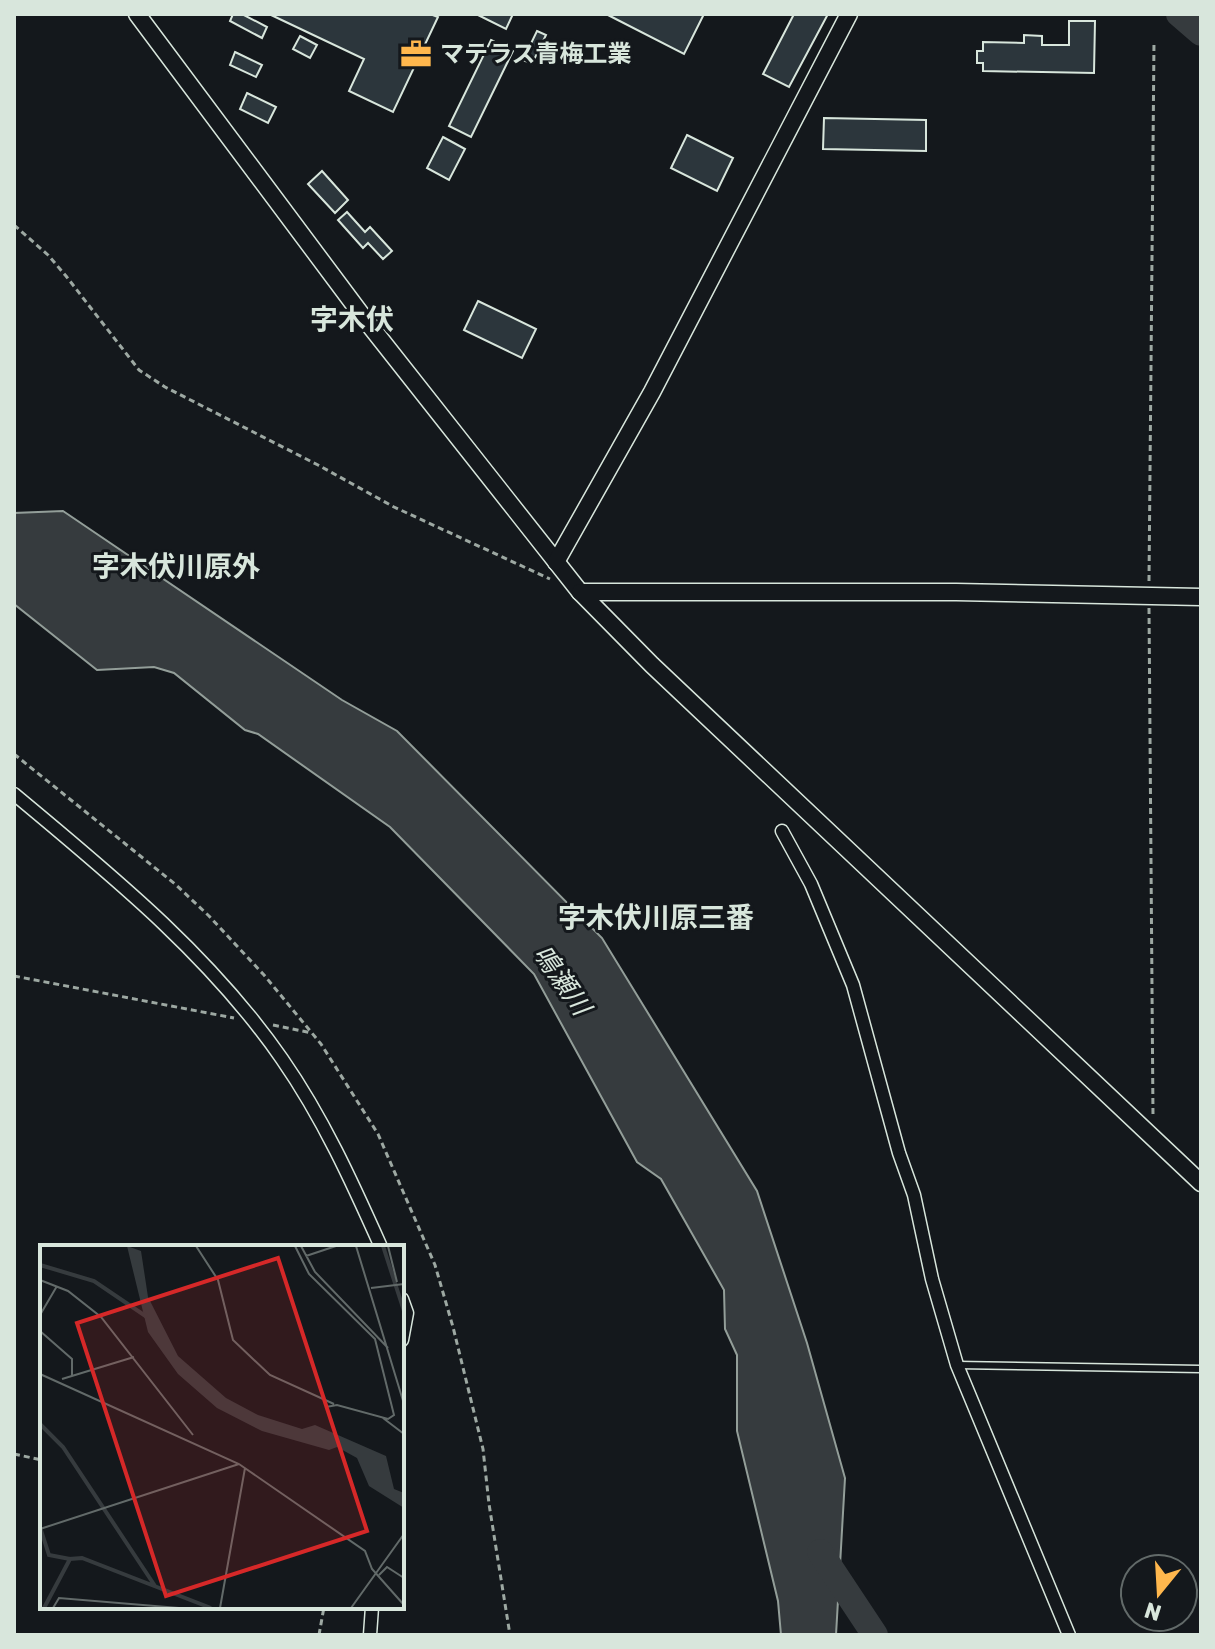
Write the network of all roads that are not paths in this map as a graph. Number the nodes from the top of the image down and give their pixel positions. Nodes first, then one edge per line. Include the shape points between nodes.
1 (137, 14) edge
2 (849, 14) edge
3 (556, 562) junction
4 (580, 592) junction
5 (1201, 597) edge
6 (14, 794) edge
7 (782, 831) dead end
8 (1201, 1183) edge
9 (380, 1245) edge
10 (404, 1305) edge
11 (404, 1329) edge
12 (957, 1365) junction
13 (1201, 1369) edge
14 (372, 1609) edge
15 (370, 1635) edge
16 (1069, 1635) edge

1 - 3 street via 367,322
2 - 3 street via 652,392
3 - 4 street
4 - 5 street
4 - 8 street
6 - 9 street via 181,940 253,1021 337,1149
7 - 12 street via 811,884 853,985
10 - 11 street
12 - 13 lane
12 - 16 street
14 - 15 street

